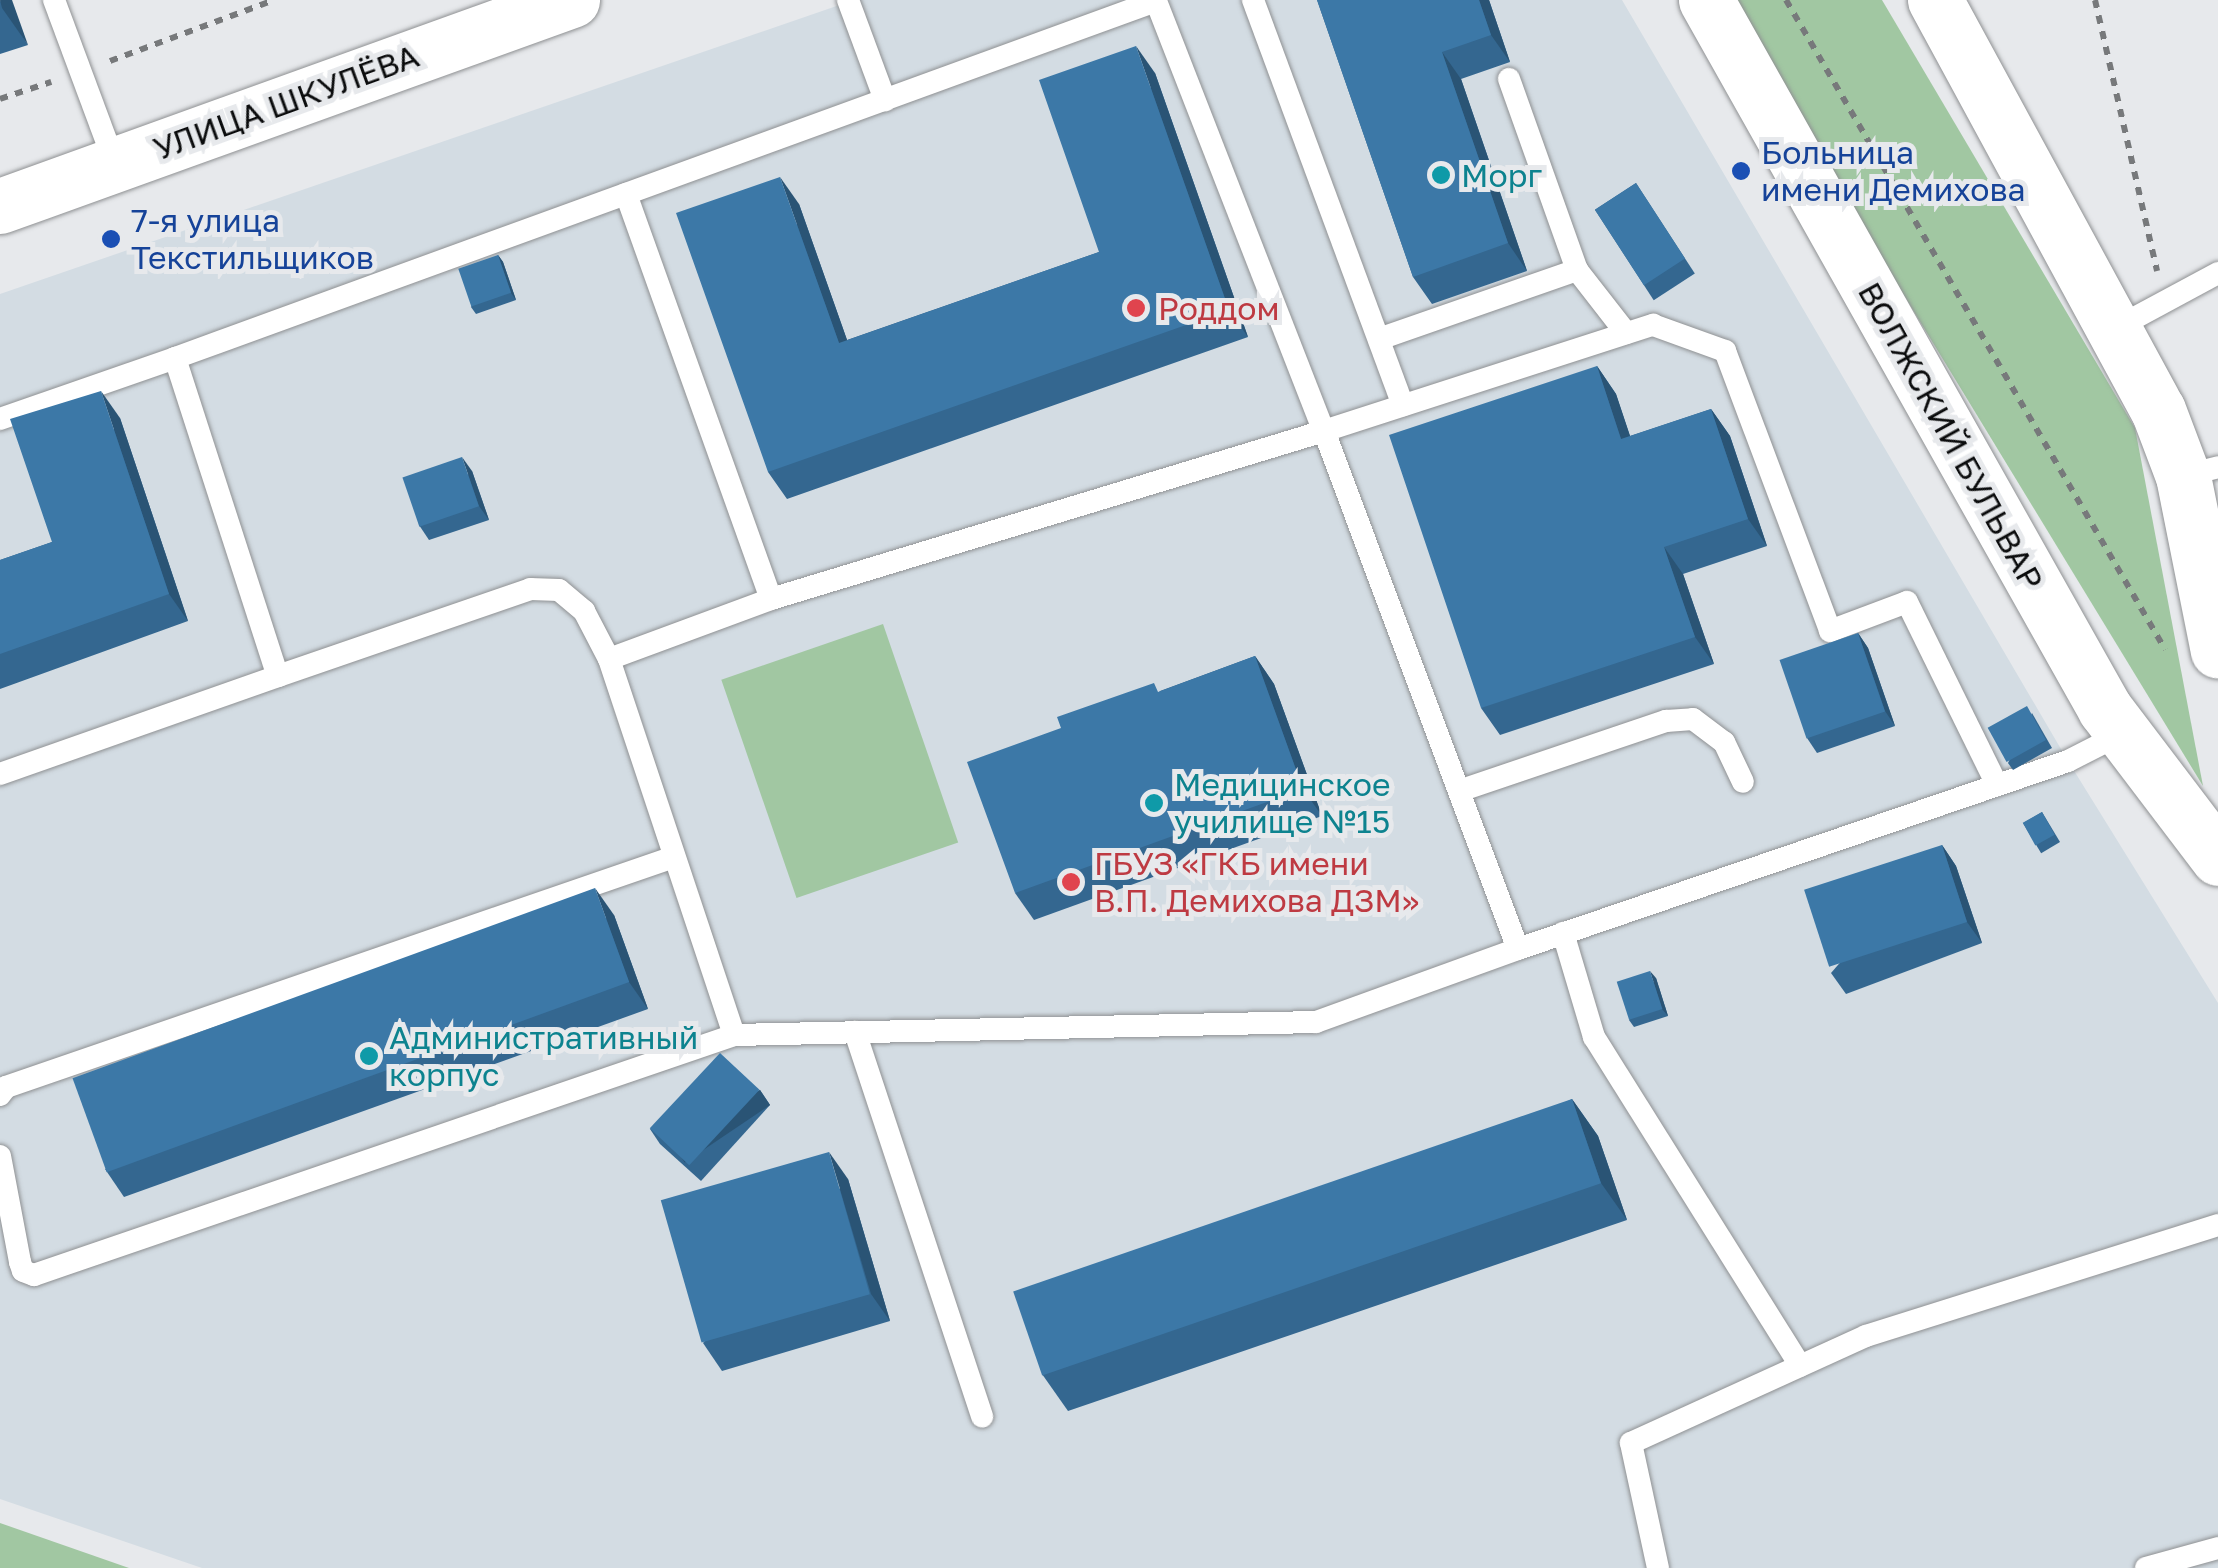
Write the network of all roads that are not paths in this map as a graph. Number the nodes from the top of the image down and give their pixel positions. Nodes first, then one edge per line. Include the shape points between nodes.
1 (54, 0) edge
2 (572, 0) edge
3 (848, 0) edge
4 (1253, 0) edge
5 (1706, 0) edge
6 (1935, 0) edge
7 (1508, 79) dead end
8 (885, 100) junction
9 (115, 164) junction
10 (626, 194) junction
11 (0, 206) edge
12 (1578, 270) junction
13 (2218, 272) edge
14 (2114, 329) junction
15 (1626, 333) junction
16 (1379, 339) junction
17 (176, 358) junction
18 (1403, 405) junction
19 (0, 419) edge
20 (1324, 431) junction
21 (2200, 471) edge
22 (771, 599) junction
23 (2192, 651) edge
24 (608, 658) junction
25 (278, 676) junction
26 (2121, 734) junction
27 (0, 774) edge
28 (1743, 782) dead end
29 (1997, 785) junction
30 (1458, 791) junction
31 (674, 857) junction
32 (2218, 858) edge
33 (1562, 933) junction
34 (1518, 949) junction
35 (855, 1032) junction
36 (734, 1035) junction
37 (0, 1096) edge
38 (0, 1156) edge
39 (2218, 1225) edge
40 (1800, 1366) junction
41 (982, 1417) dead end
42 (2218, 1548) edge
43 (1658, 1568) edge
44 (2146, 1568) edge

1 - 9 lane
2 - 9 main road, УЛИЦА ШКУЛЁВА
3 - 8 lane
4 - 16 lane
5 - 26 main road, ВОЛЖСКИЙ БУЛЬВАР
6 - 14 main road
7 - 12 lane
8 - 10 lane
8 - 20 lane via 1156,1
9 - 11 main road, УЛИЦА ШКУЛЁВА
10 - 17 lane
10 - 22 lane
12 - 15 lane
12 - 16 lane
13 - 14 lane
14 - 21 main road
15 - 18 lane
15 - 29 lane via 1653,325 1724,350 1830,630 1907,602
16 - 18 lane
17 - 19 lane
17 - 25 lane
18 - 20 lane
20 - 22 lane
20 - 30 lane
21 - 23 main road
22 - 24 lane
24 - 25 lane via 584,611 559,590 530,589
24 - 31 lane
25 - 27 lane
26 - 29 lane
26 - 32 main road, ВОЛЖСКИЙ БУЛЬВАР
28 - 30 lane via 1724,742 1693,719 1666,721
29 - 33 lane
30 - 34 lane
31 - 36 lane
31 - 37 lane via 6,1086
33 - 34 lane
33 - 40 lane via 1594,1037
34 - 35 lane via 1316,1022
35 - 36 lane
35 - 41 lane
36 - 38 lane via 34,1275 20,1262
39 - 40 lane via 1866,1336
40 - 43 lane via 1632,1443
42 - 44 lane

